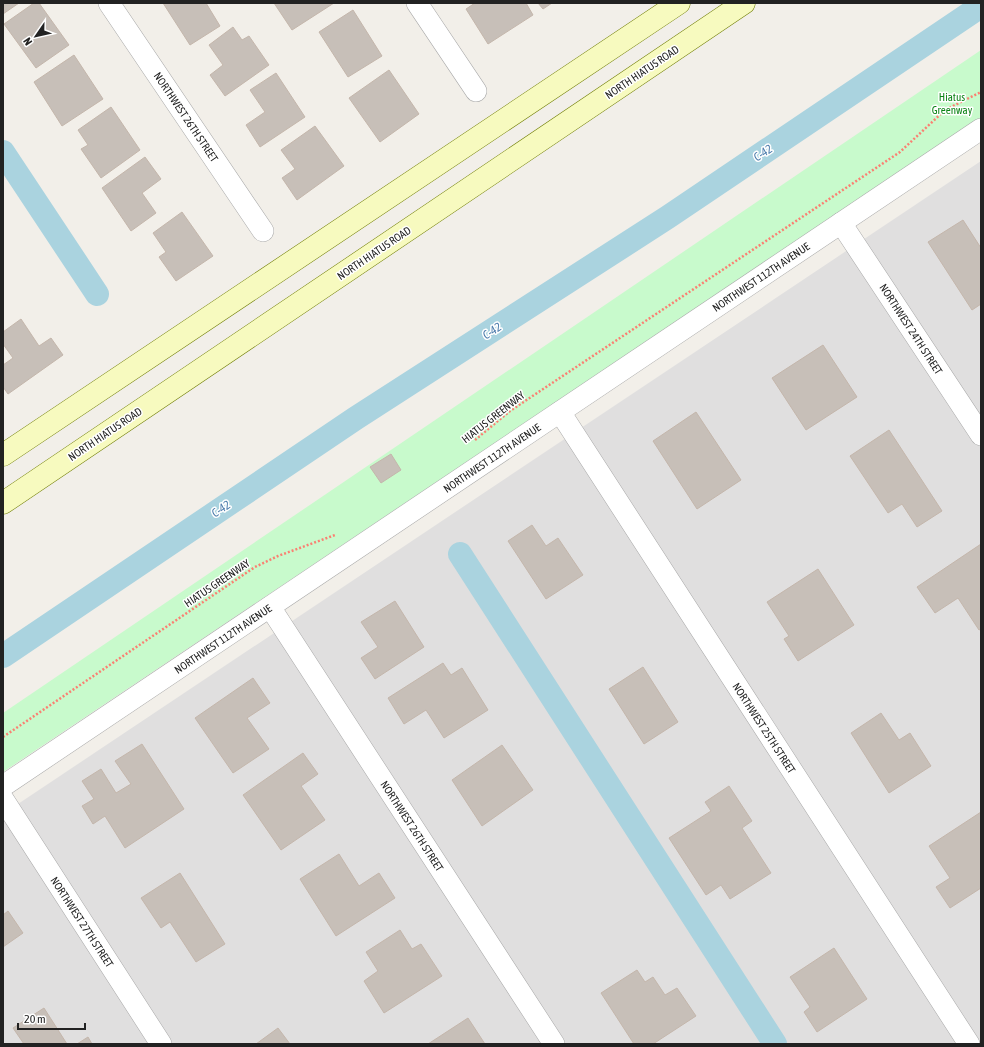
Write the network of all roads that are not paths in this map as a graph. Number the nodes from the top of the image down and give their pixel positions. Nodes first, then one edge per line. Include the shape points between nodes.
1 (109, 3) edge
2 (417, 3) edge
3 (679, 3) edge
4 (744, 3) edge
5 (476, 91) dead end
6 (981, 129) edge
7 (841, 222) junction
8 (263, 231) dead end
9 (560, 412) junction
10 (981, 435) edge
11 (3, 455) edge
12 (3, 502) edge
13 (270, 607) junction
14 (3, 786) edge
15 (3, 799) edge
16 (161, 1044) edge
17 (554, 1044) edge
18 (969, 1044) edge

1 - 8 street, NORTHWEST 26TH STREET
2 - 5 street
3 - 11 main road
4 - 12 main road, NORTH HIATUS ROAD
6 - 7 street, NORTHWEST 112TH AVENUE
7 - 9 street, NORTHWEST 112TH AVENUE
7 - 10 street, NORTHWEST 24TH STREET
9 - 13 street, NORTHWEST 112TH AVENUE
9 - 18 street, NORTHWEST 25TH STREET
13 - 14 street, NORTHWEST 112TH AVENUE
13 - 17 street, NORTHWEST 26TH STREET
15 - 16 street, NORTHWEST 27TH STREET

